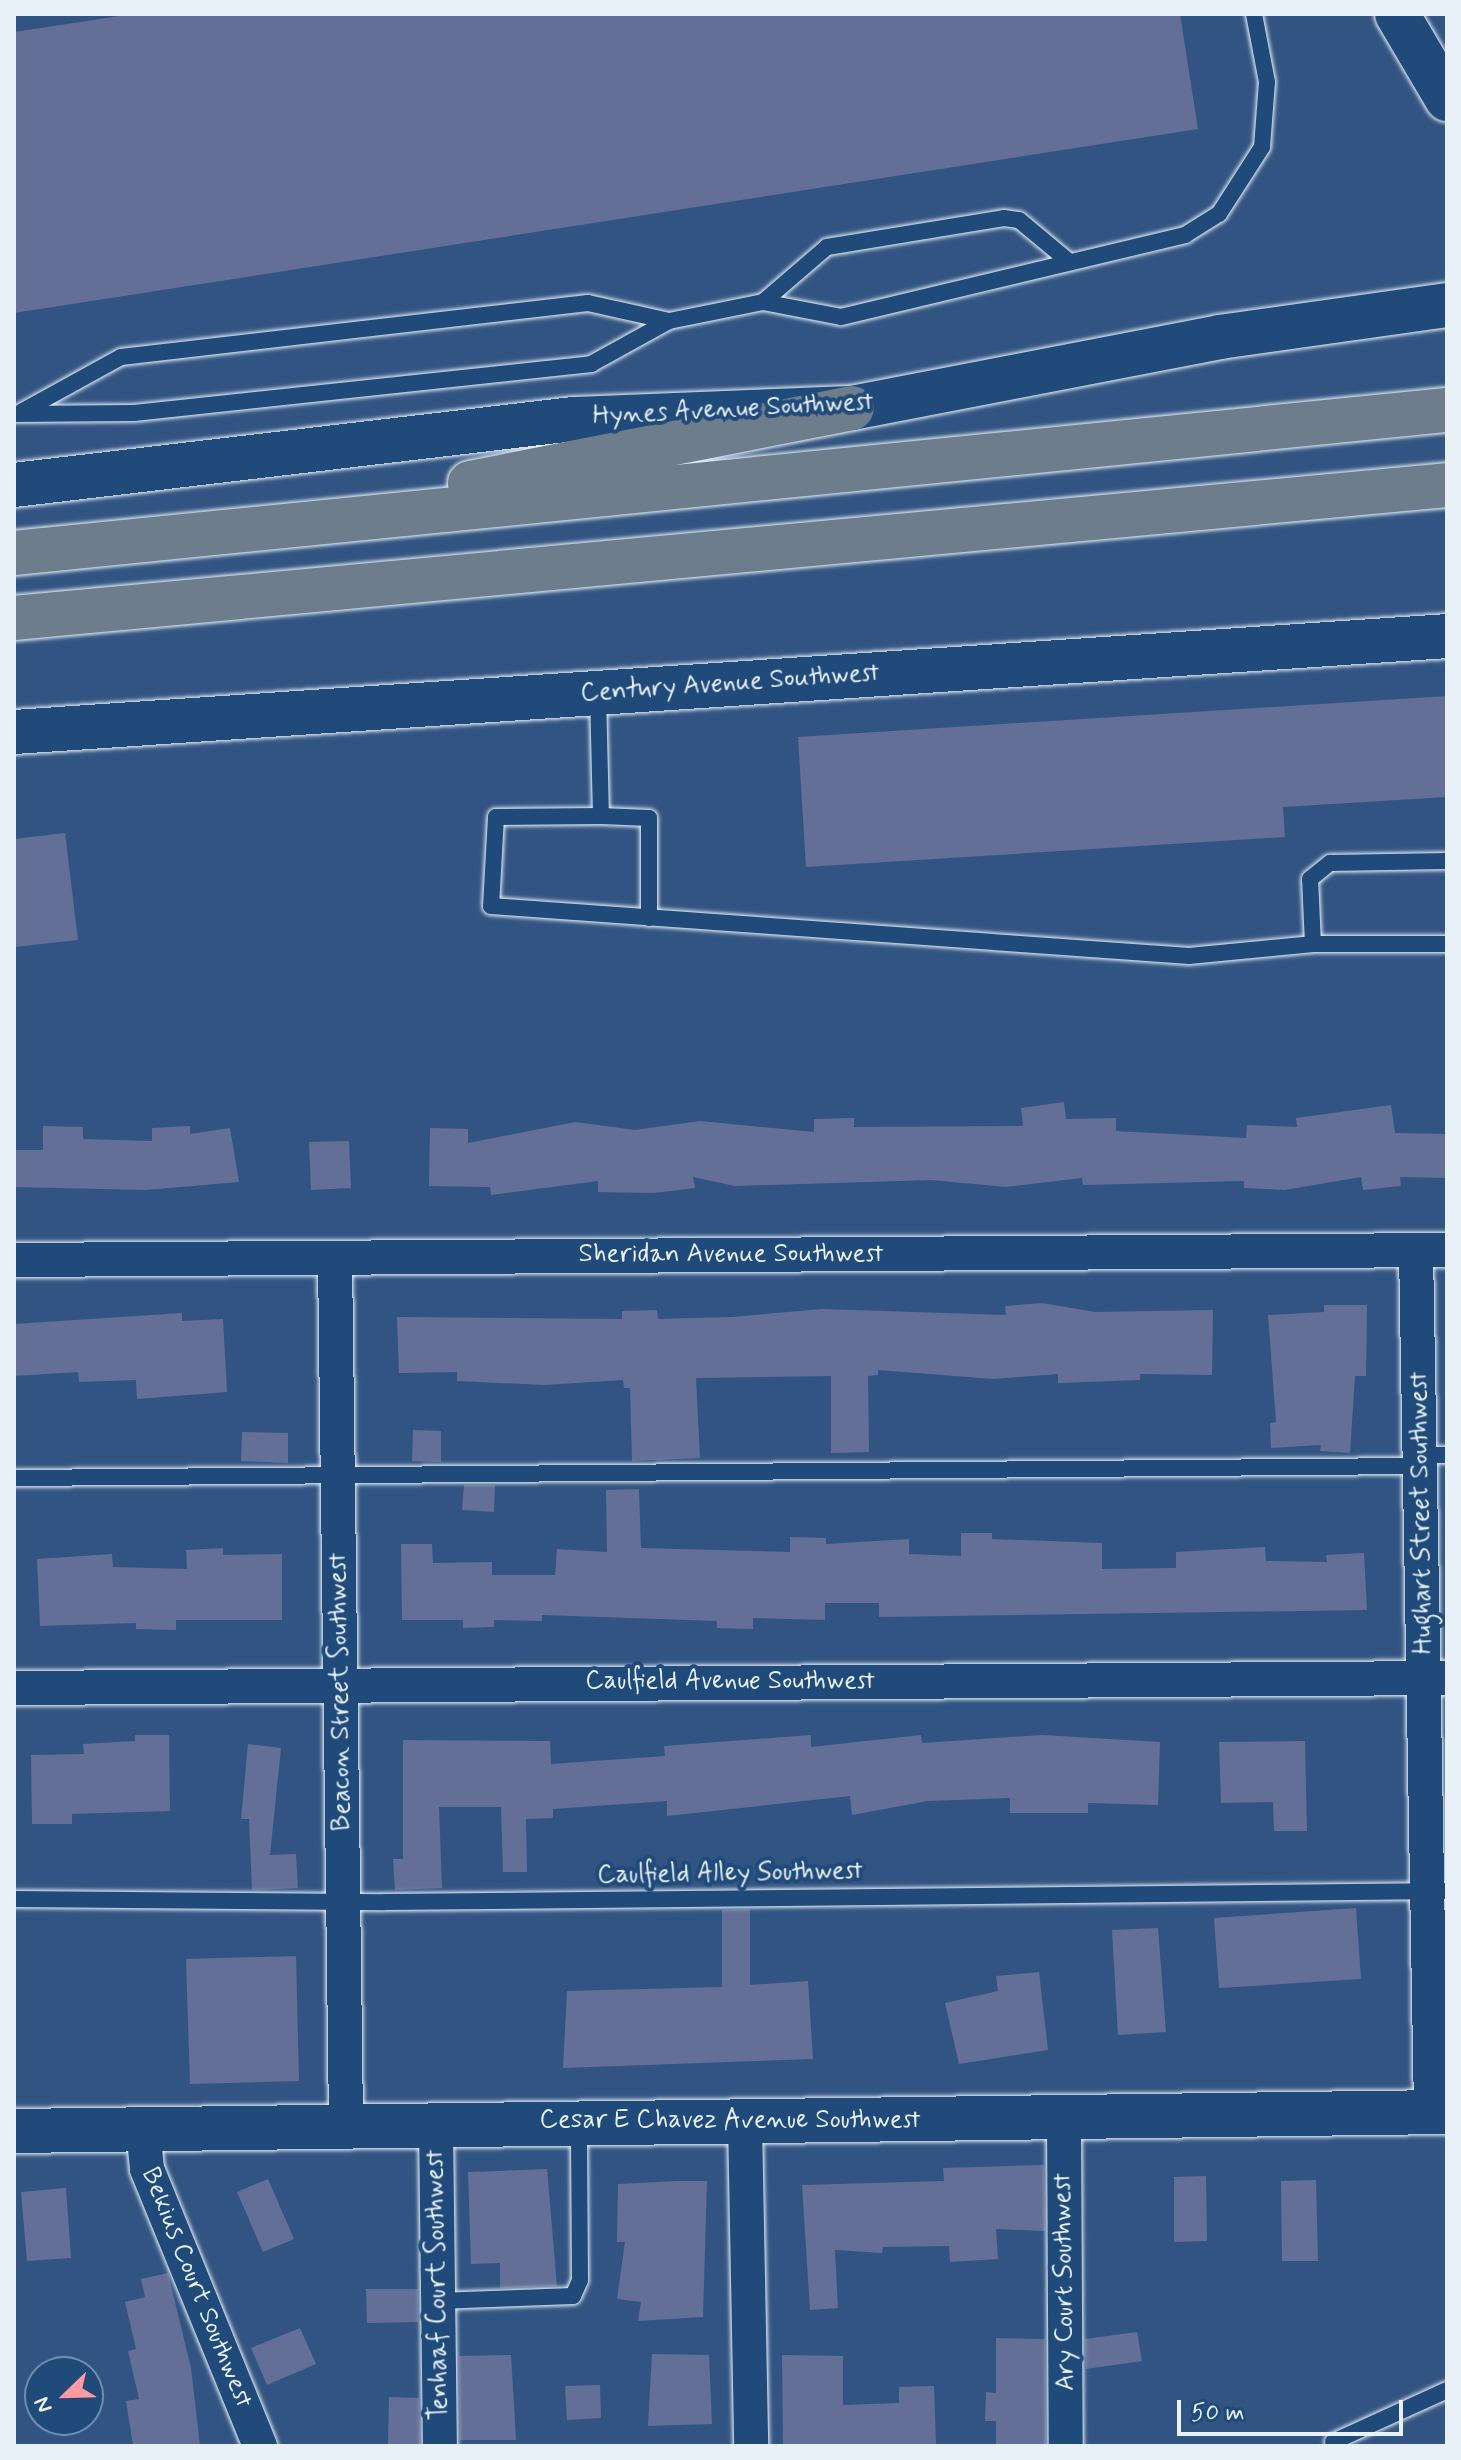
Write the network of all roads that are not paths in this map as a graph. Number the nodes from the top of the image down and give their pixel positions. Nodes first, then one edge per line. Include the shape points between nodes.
1 (1254, 14) edge
2 (1397, 14) edge
3 (1447, 99) edge
4 (1067, 260) junction
5 (763, 302) junction
6 (1447, 305) edge
7 (669, 321) junction
8 (852, 408) junction
9 (1447, 410) edge
10 (17, 413) edge
11 (14, 485) edge
12 (1447, 485) edge
13 (1386, 492) junction
14 (1447, 499) edge
15 (276, 527) junction
16 (14, 553) edge
17 (14, 618) edge
18 (1447, 636) edge
19 (598, 693) junction
20 (14, 732) edge
21 (601, 816) junction
22 (1447, 861) edge
23 (649, 918) junction
24 (1313, 944) junction
25 (1447, 944) edge
26 (1432, 1250) edge
27 (335, 1258) junction
28 (14, 1260) edge
29 (1429, 1459) edge
30 (335, 1475) junction
31 (14, 1478) edge
32 (1436, 1678) edge
33 (343, 1685) junction
34 (14, 1688) edge
35 (1439, 1891) edge
36 (14, 1899) edge
37 (345, 1900) junction
38 (1439, 2112) edge
39 (1064, 2118) junction
40 (579, 2122) junction
41 (745, 2122) junction
42 (346, 2125) junction
43 (436, 2125) junction
44 (143, 2128) junction
45 (14, 2131) edge
46 (437, 2301) junction
47 (1447, 2390) edge
48 (1333, 2442) dead end
49 (260, 2446) edge
50 (440, 2446) edge
51 (751, 2446) edge
52 (1066, 2446) edge

1 - 4 lane via 1267,82 1262,147 1219,214 1185,235
2 - 3 street
4 - 5 lane via 841,317
4 - 5 lane via 1019,220 1004,218 827,247
5 - 7 lane
6 - 8 street, Hynes Avenue Southwest via 1220,337
7 - 10 lane via 591,364 134,413
7 - 10 lane via 588,303 121,357
8 - 11 street, Hynes Avenue Southwest via 573,419
8 - 15 highway
9 - 15 highway
12 - 13 highway
13 - 14 highway
13 - 17 highway
15 - 16 highway
18 - 19 street, Century Avenue Southwest
19 - 20 street, Century Avenue Southwest
19 - 21 lane
21 - 23 lane via 649,818
21 - 23 lane via 496,817 491,906
22 - 24 lane via 1330,863 1310,879
23 - 24 lane via 1189,956
24 - 25 lane
26 - 27 street, Sheridan Avenue Southwest
26 - 29 street, Hughart Street Southwest
27 - 28 street, Sheridan Avenue Southwest
27 - 30 street, Beacon Street Southwest
29 - 30 lane
29 - 32 street, Hughart Street Southwest
30 - 31 lane
30 - 33 street, Beacon Street Southwest
32 - 33 street, Caulfield Avenue Southwest
32 - 35 street, Hughart Street Southwest
33 - 34 street, Caulfield Avenue Southwest
33 - 37 street, Beacon Street Southwest
35 - 37 lane, Caulfield Alley Southwest
35 - 38 street, Hughart Street Southwest
36 - 37 lane, Caulfield Alley Southwest
37 - 42 street, Beacon Street Southwest
38 - 39 street, Cesar E Chavez Avenue Southwest
39 - 41 street, Cesar E Chavez Avenue Southwest
39 - 52 street, Ary Court Southwest
40 - 41 street, Cesar E Chavez Avenue Southwest
40 - 43 street, Cesar E Chavez Avenue Southwest
40 - 46 lane via 580,2280 573,2296
41 - 51 street
42 - 43 street, Cesar E Chavez Avenue Southwest
42 - 44 street, Cesar E Chavez Avenue Southwest
43 - 46 street, Tenhaaf Court Southwest
44 - 45 street, Cesar E Chavez Avenue Southwest
44 - 49 street, Bekius Court Southwest via 147,2169
46 - 50 street, Tenhaaf Court Southwest
47 - 48 lane

